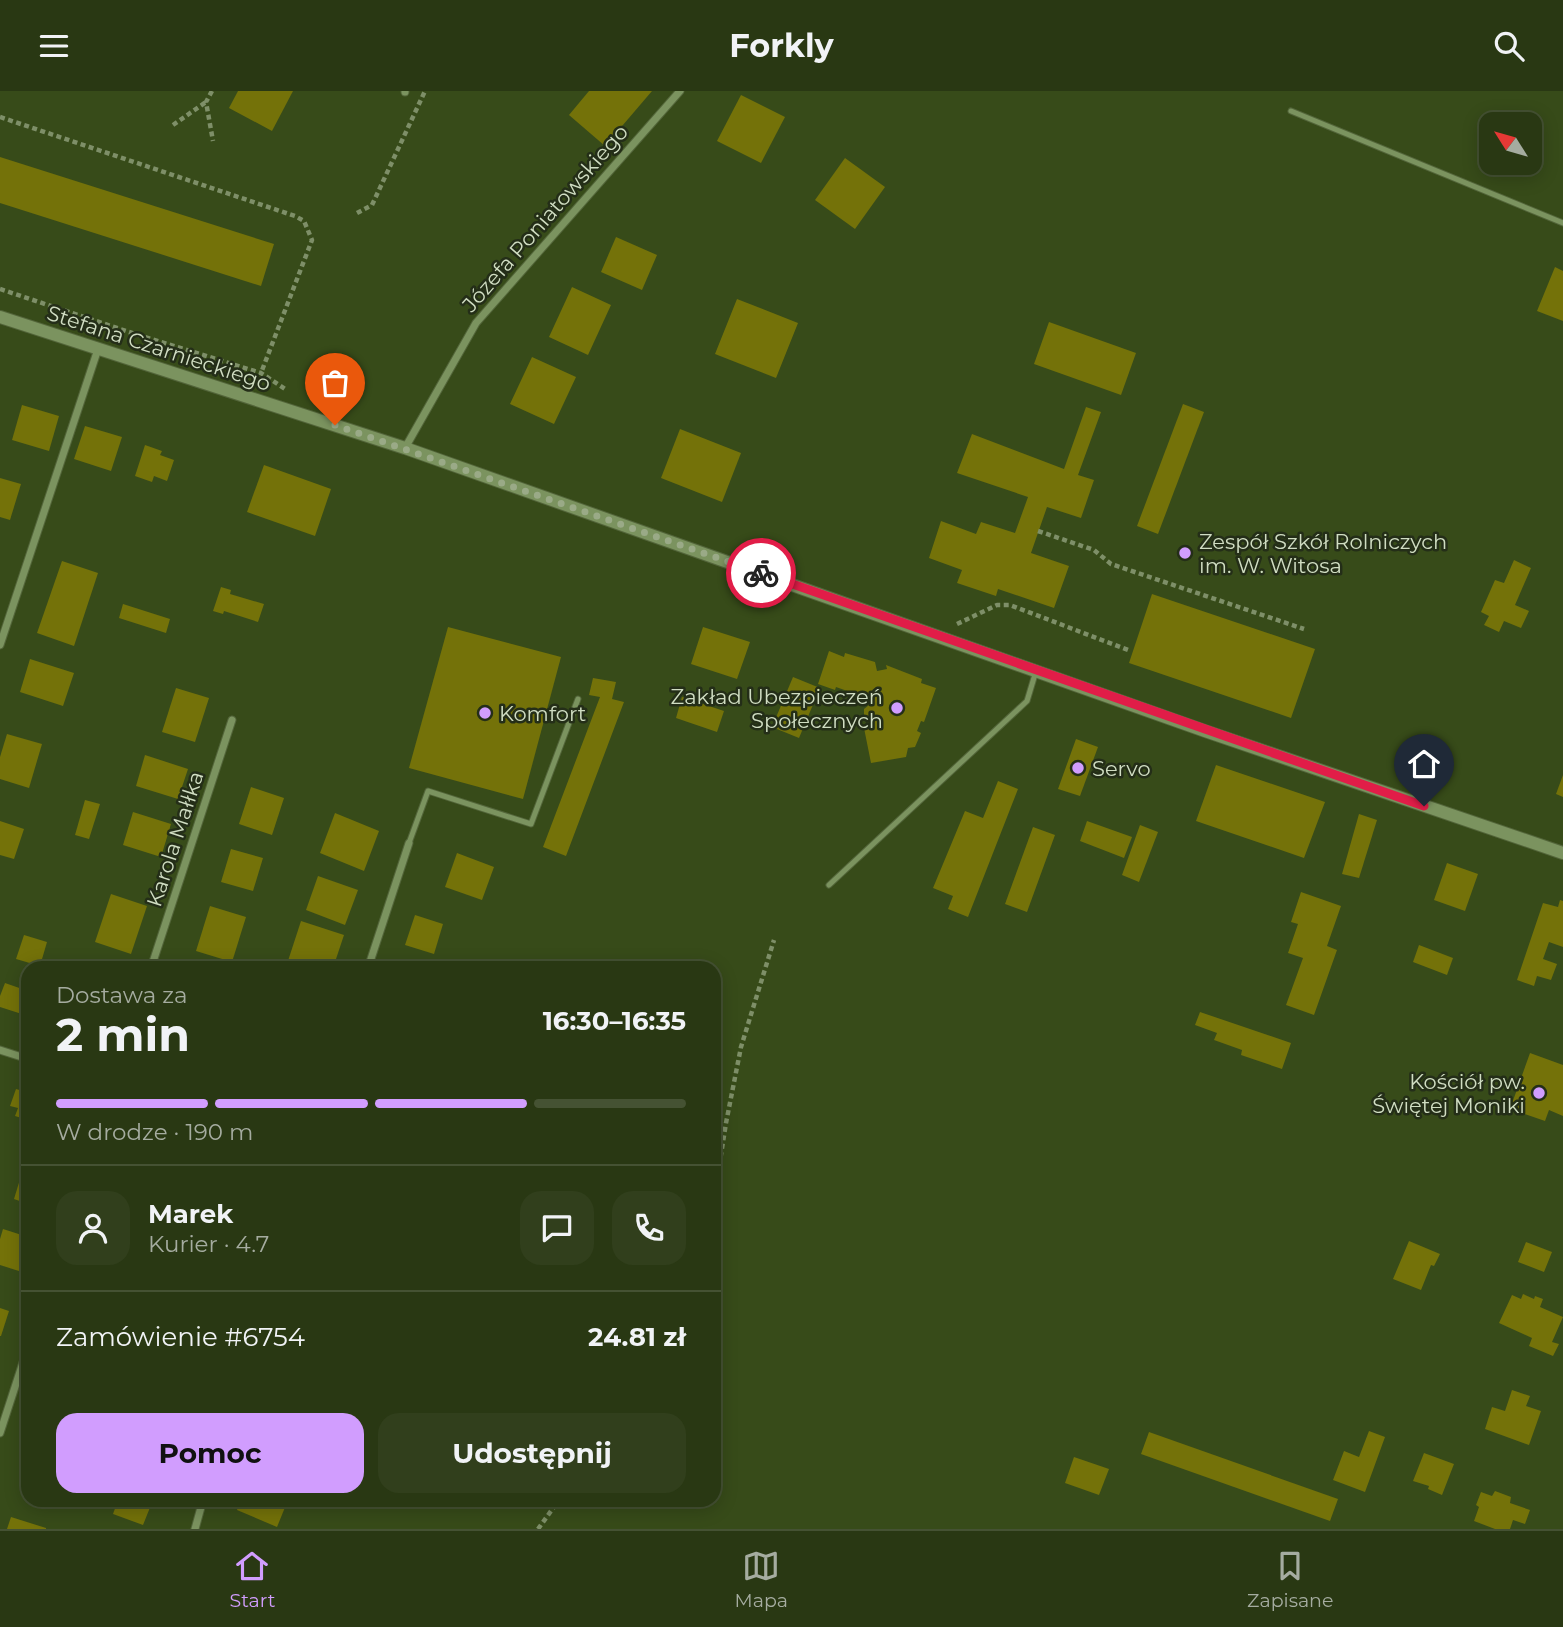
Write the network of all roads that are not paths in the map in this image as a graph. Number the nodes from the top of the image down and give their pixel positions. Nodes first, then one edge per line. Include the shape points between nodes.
1 (680, 91) edge
2 (1291, 111) dead end
3 (1563, 223) edge
4 (0, 317) edge
5 (97, 349) junction
6 (405, 448) junction
7 (0, 645) edge
8 (1036, 671) junction
9 (578, 699) dead end
10 (232, 720) dead end
11 (409, 843) joint
12 (1563, 853) edge
13 (829, 885) dead end
14 (153, 961) edge
15 (370, 961) edge
16 (0, 1050) edge
17 (21, 1057) edge
18 (21, 1368) edge
19 (0, 1433) edge
20 (202, 1507) edge
21 (195, 1529) edge

1 - 6 street, Józefa Poniatowskiego via 476,323
2 - 3 lane
4 - 5 street, Stefana Czarnieckiego
5 - 6 street, Stefana Czarnieckiego
5 - 7 street
6 - 8 street, Stefana Czarnieckiego
8 - 12 street, Stefana Czarnieckiego
8 - 13 lane via 1027,701
9 - 11 lane via 531,824 428,791
10 - 14 street, Karola Małłka
11 - 15 street
16 - 17 street
18 - 19 street
20 - 21 street

